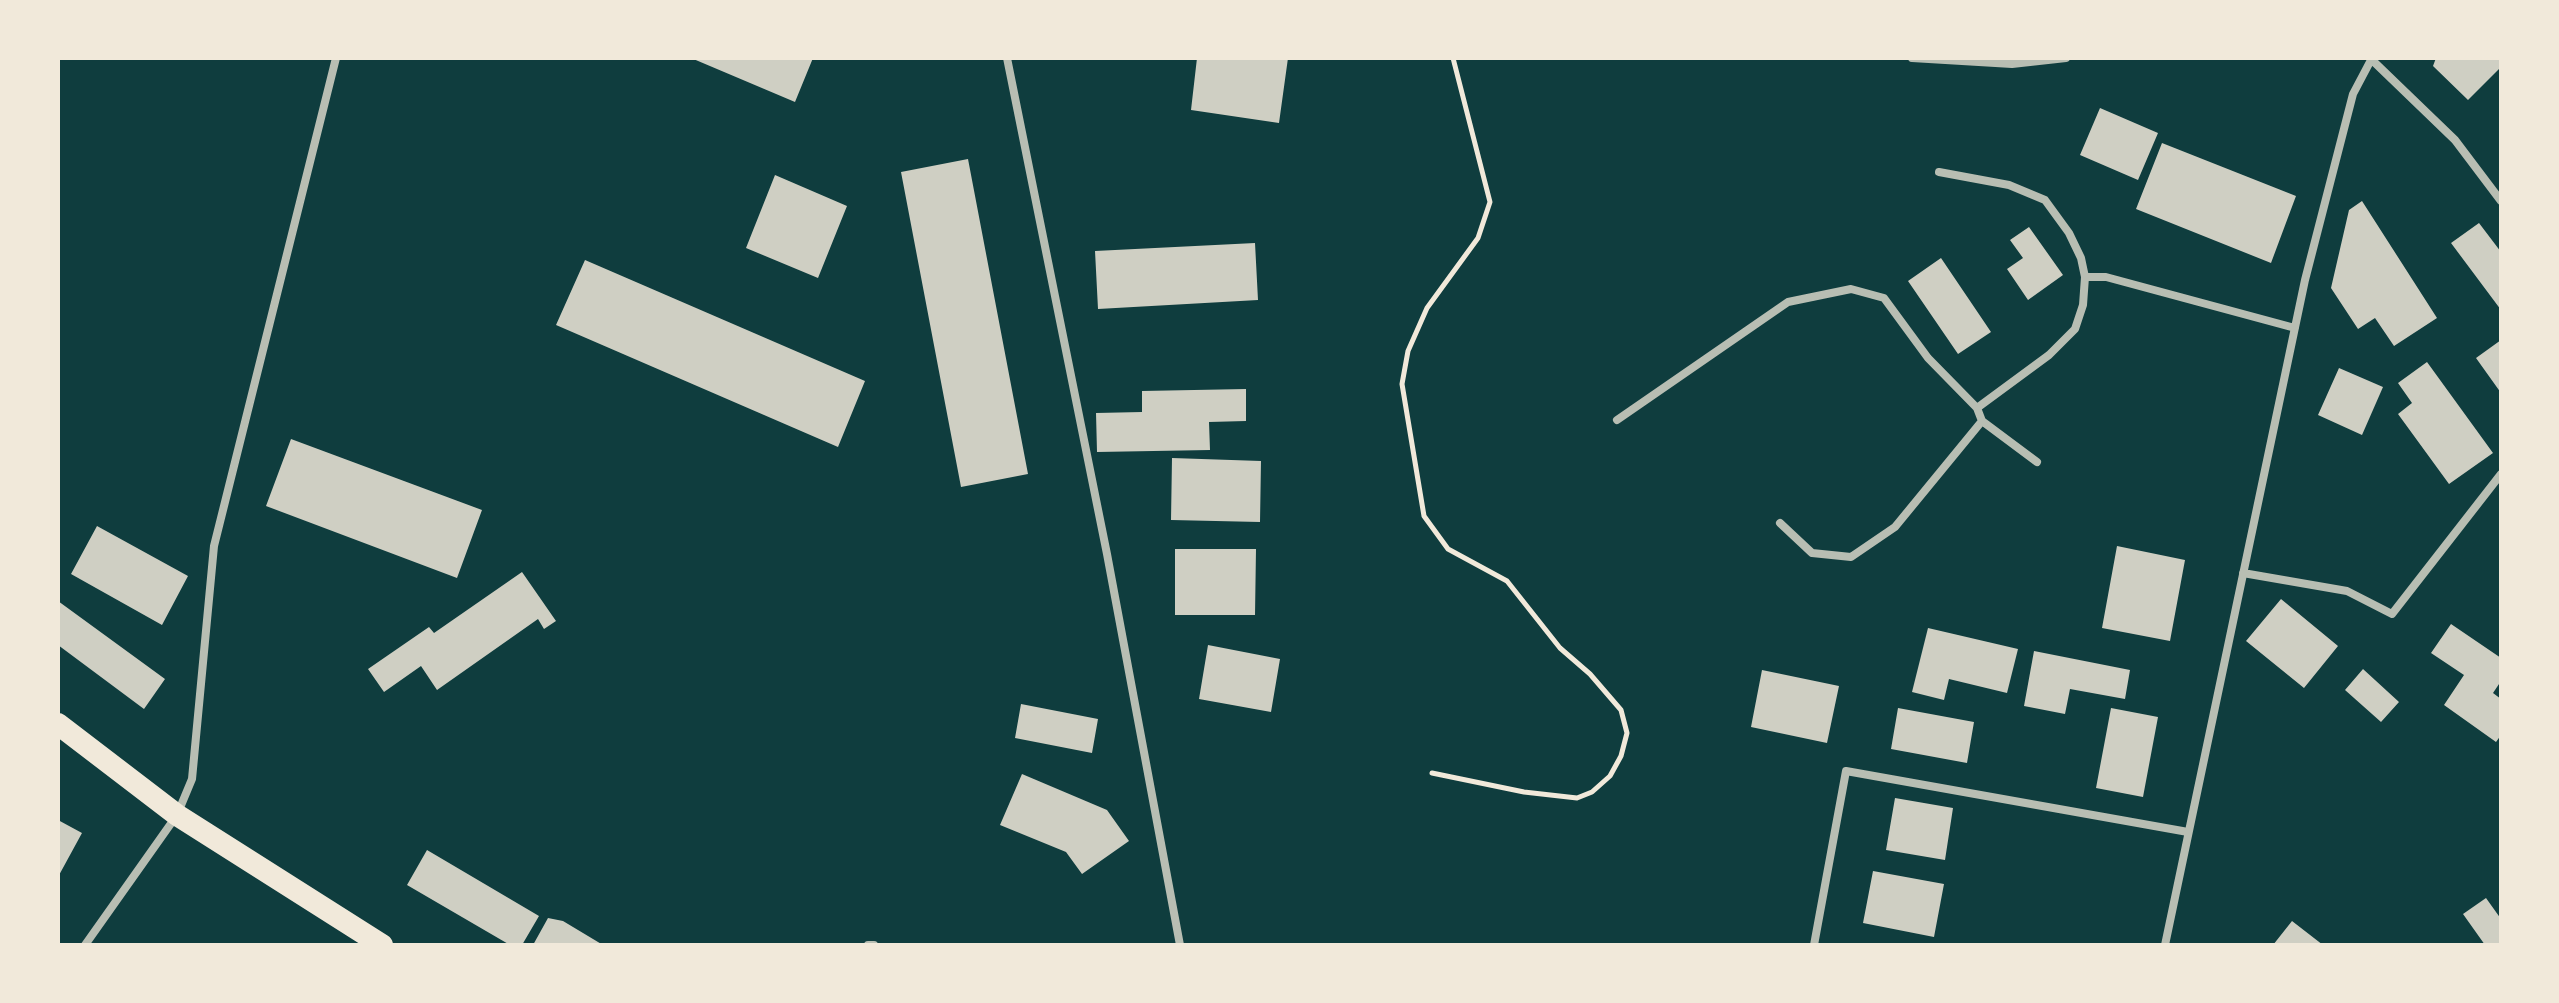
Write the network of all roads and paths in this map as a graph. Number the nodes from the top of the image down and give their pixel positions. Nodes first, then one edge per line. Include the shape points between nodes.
1 (336, 58) edge
2 (1007, 58) edge
3 (1453, 58) edge
4 (1912, 58) edge
5 (2066, 58) edge
6 (2372, 58) edge
7 (1939, 172) dead end
8 (2501, 201) edge
9 (2085, 277) junction
10 (2295, 328) junction
11 (1977, 408) junction
12 (1617, 420) dead end
13 (1982, 421) junction
14 (2037, 462) dead end
15 (2501, 474) edge
16 (1780, 523) dead end
17 (2243, 573) junction
18 (58, 724) edge
19 (1432, 773) dead end
20 (177, 815) junction
21 (2188, 832) junction
22 (85, 945) edge
23 (382, 945) edge
24 (1180, 945) edge
25 (1814, 945) edge
26 (2165, 945) edge

1 - 20 street via 214,546 192,779
2 - 24 street
3 - 19 path via 1490,202 1478,238 1427,308 1408,351 1402,384 1424,516 1448,549 1507,581 1560,648 1621,710 1627,733 1610,776 1577,798
4 - 5 street via 2012,64
6 - 8 street via 2455,140
6 - 10 street via 2353,94
7 - 9 street via 2009,185 2045,200 2069,233
9 - 10 street via 2106,277
9 - 11 street via 2075,329
10 - 17 street
11 - 12 street via 1928,358 1884,298 1851,289 1788,302
11 - 13 street
13 - 14 street
13 - 16 street via 1895,527 1851,557 1812,553
15 - 17 street via 2392,614 2347,591
17 - 21 street
18 - 20 highway
20 - 22 street
20 - 23 highway
21 - 25 street via 1846,771
21 - 26 street

